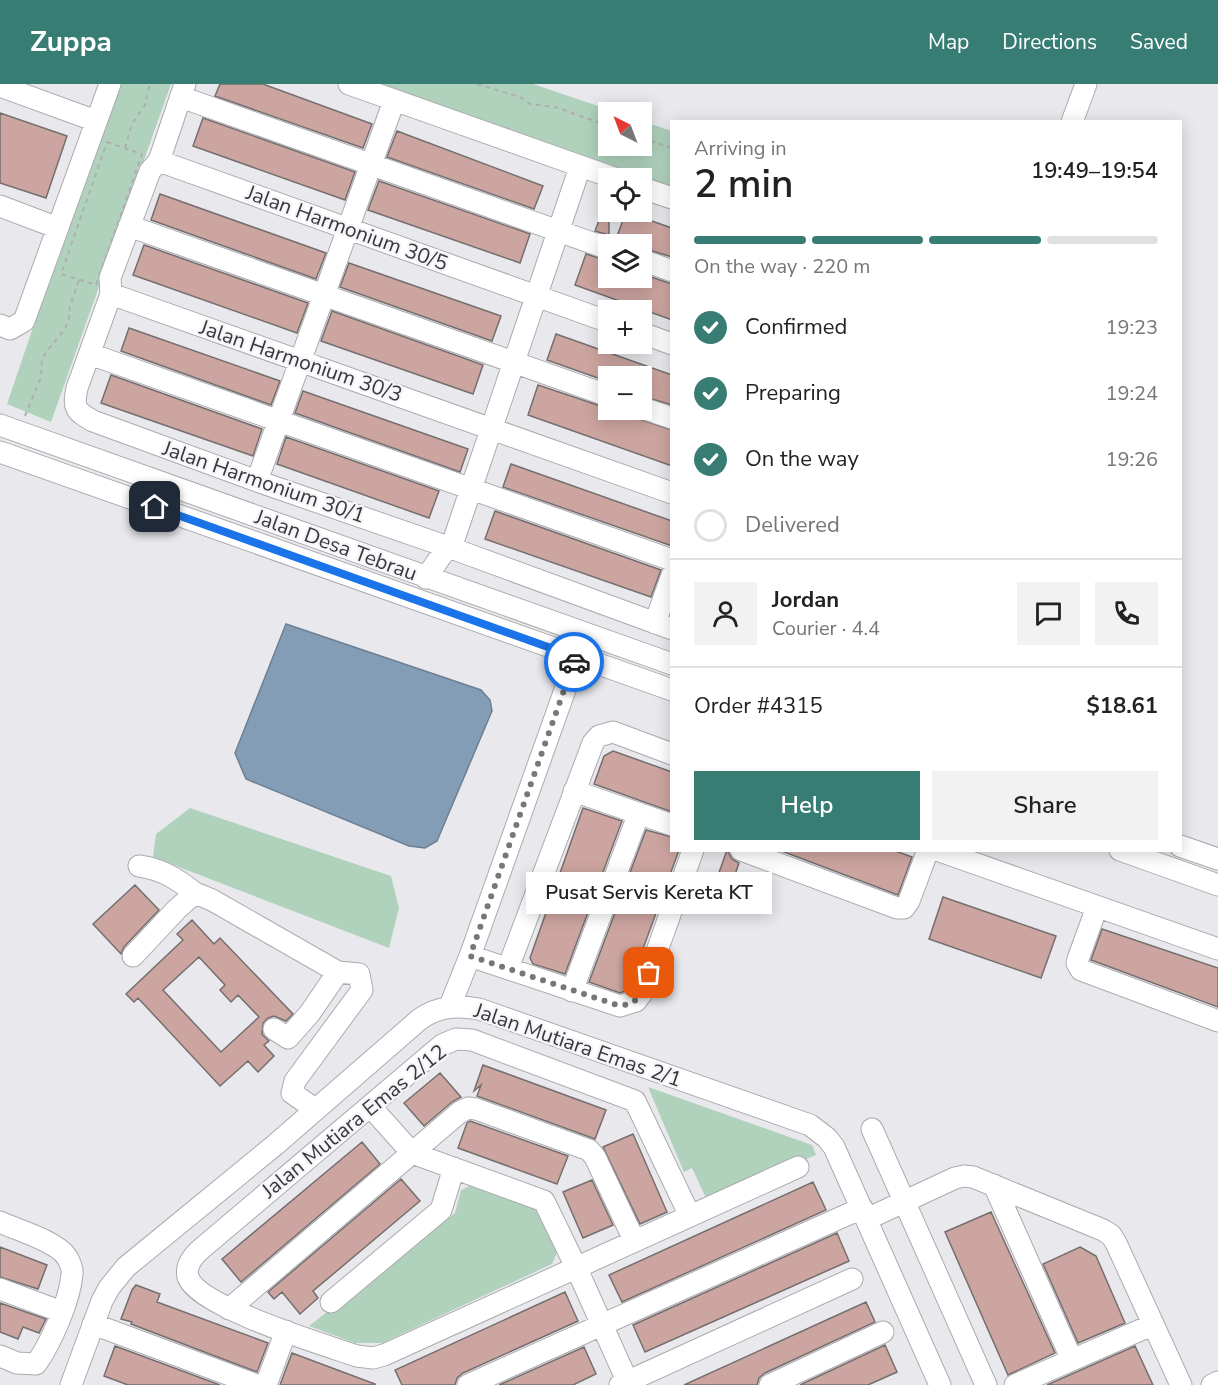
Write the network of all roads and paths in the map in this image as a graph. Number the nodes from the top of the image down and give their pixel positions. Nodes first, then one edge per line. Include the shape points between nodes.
1 (110, 84) edge
2 (150, 84) edge
3 (349, 84) edge
4 (477, 84) edge
5 (1086, 84) edge
6 (0, 86) edge
7 (183, 91) edge
8 (394, 100) junction
9 (1073, 120) edge
10 (96, 121) junction
11 (598, 122) edge
12 (652, 141) edge
13 (670, 147) edge
14 (125, 148) junction
15 (159, 161) junction
16 (371, 164) junction
17 (580, 167) junction
18 (598, 173) edge
19 (652, 191) edge
20 (670, 197) edge
21 (0, 206) edge
22 (129, 226) junction
23 (57, 228) junction
24 (348, 229) junction
25 (558, 231) junction
26 (598, 245) edge
27 (652, 264) edge
28 (670, 270) edge
29 (79, 280) junction
30 (111, 294) junction
31 (324, 295) junction
32 (536, 296) junction
33 (598, 318) edge
34 (0, 325) edge
35 (652, 337) edge
36 (670, 343) edge
37 (90, 354) junction
38 (300, 361) junction
39 (514, 362) junction
40 (598, 392) edge
41 (652, 411) edge
42 (670, 417) edge
43 (279, 421) junction
44 (9, 428) edge
45 (491, 429) junction
46 (0, 452) edge
47 (257, 481) junction
48 (470, 489) junction
49 (670, 492) edge
50 (451, 548) junction
51 (670, 559) edge
52 (426, 578) junction
53 (670, 586) edge
54 (458, 588) junction
55 (663, 626) edge
56 (585, 633) junction
57 (576, 657) junction
58 (670, 663) edge
59 (670, 689) edge
60 (670, 753) edge
61 (574, 791) junction
62 (639, 813) junction
63 (670, 824) edge
64 (1182, 847) edge
65 (692, 852) edge
66 (746, 852) edge
67 (927, 852) edge
68 (943, 852) edge
69 (1128, 852) edge
70 (1218, 859) edge
71 (139, 866) dead end
72 (1218, 885) edge
73 (195, 893) junction
74 (1097, 907) junction
75 (1218, 949) edge
76 (133, 956) dead end
77 (470, 956) junction
78 (508, 968) junction
79 (338, 972) junction
80 (572, 991) junction
81 (450, 1006) junction
82 (1218, 1021) edge
83 (274, 1029) dead end
84 (370, 1106) junction
85 (315, 1109) junction
86 (872, 1130) dead end
87 (412, 1153) junction
88 (798, 1167) dead end
89 (454, 1168) junction
90 (994, 1185) junction
91 (904, 1200) junction
92 (865, 1213) junction
93 (690, 1216) junction
94 (0, 1222) edge
95 (634, 1240) junction
96 (576, 1267) junction
97 (852, 1280) dead end
98 (0, 1288) edge
99 (331, 1302) dead end
100 (229, 1309) junction
101 (62, 1312) junction
102 (93, 1324) junction
103 (602, 1324) junction
104 (1152, 1325) junction
105 (286, 1331) junction
106 (884, 1332) dead end
107 (0, 1356) edge
108 (1072, 1360) junction
109 (1218, 1382) edge
110 (934, 1383) edge
111 (74, 1384) edge
112 (625, 1384) edge
113 (257, 1385) edge
114 (266, 1385) edge
115 (468, 1385) edge
116 (770, 1385) edge
117 (986, 1385) edge
118 (1016, 1385) edge
119 (1181, 1385) edge
120 (1212, 1385) edge

1 - 10 street
2 - 14 path
3 - 8 street
4 - 11 path via 520,97 530,104 555,107
5 - 9 street
6 - 10 street
7 - 15 street
7 - 16 street
8 - 16 street
8 - 17 street
10 - 23 street
12 - 13 path
14 - 29 path via 142,154 96,285
14 - 29 path via 107,142 103,153 61,274
15 - 22 street via 150,171
15 - 24 street, Jalan Harmonium 30/5
16 - 24 street
16 - 25 street
17 - 18 street
17 - 25 street
19 - 20 street
21 - 23 street
22 - 30 street via 110,278
22 - 31 street
23 - 34 street via 24,321 10,329
24 - 31 street
24 - 32 street, Jalan Harmonium 30/5
25 - 26 street
25 - 32 street
27 - 28 street
29 - 44 path via 65,329 46,351 41,377
30 - 37 street
30 - 38 street, Jalan Harmonium 30/3
31 - 38 street
31 - 39 street
32 - 33 street, Jalan Harmonium 30/5
32 - 39 street
35 - 36 street
37 - 43 street
37 - 47 street, Jalan Harmonium 30/1 via 74,403 79,413
38 - 43 street
38 - 45 street, Jalan Harmonium 30/3
39 - 40 street
39 - 45 street
41 - 42 street
43 - 47 street
43 - 48 street
44 - 52 street, Jalan Desa Tebrau
45 - 48 street
45 - 49 street, Jalan Harmonium 30/3
46 - 57 street, Jalan Desa Tebrau
47 - 50 street, Jalan Harmonium 30/1
48 - 50 street
48 - 51 street
50 - 52 street
50 - 54 street via 456,558
50 - 55 street, Jalan Harmonium 30/1
52 - 54 street, Jalan Desa Tebrau
53 - 55 street
54 - 56 street, Jalan Desa Tebrau
56 - 57 street
56 - 58 street, Jalan Desa Tebrau
57 - 59 street, Jalan Desa Tebrau
57 - 77 street
60 - 61 street via 613,732 605,733 593,742
61 - 62 street
61 - 78 street
62 - 63 street
62 - 80 street
64 - 70 street
65 - 80 street via 636,1001 620,1006
66 - 67 street via 904,908
68 - 74 street
69 - 72 street
71 - 73 street via 167,874
73 - 76 street
73 - 79 street
74 - 75 street
74 - 82 street via 1078,959 1081,970
77 - 78 street
77 - 81 street
78 - 80 street
79 - 83 street via 288,1038
79 - 85 street via 359,974 362,990 295,1081 292,1093
81 - 85 street, Jalan Mutiara Emas 2/1 via 420,1019
81 - 92 street, Jalan Mutiara Emas 2/1 via 479,1009 810,1125 834,1147
84 - 87 street
84 - 93 street, Jalan Mutiara Emas 2/12 via 442,1045 456,1039 472,1040 635,1101
84 - 100 street, Jalan Mutiara Emas 2/12 via 195,1254 188,1269 192,1283
85 - 102 street, Jalan Mutiara Emas 2/1 via 126,1267 109,1287
86 - 91 street
87 - 89 street
87 - 95 street via 460,1112 472,1108 586,1149 595,1157
87 - 100 street
88 - 93 street
89 - 96 street via 544,1201
89 - 99 street via 441,1210
90 - 91 street via 969,1176 959,1177
90 - 104 street via 1111,1235
90 - 108 street
91 - 92 street
91 - 117 street
92 - 103 street
92 - 110 street, Jalan Mutiara Emas 2/1
93 - 95 street
94 - 101 street via 49,1243 66,1255 73,1271
95 - 96 street
96 - 103 street
96 - 105 street via 373,1358
97 - 112 street
98 - 101 street
100 - 105 street
101 - 107 street via 36,1364 17,1363
102 - 111 street, Jalan Mutiara Emas 2/1
102 - 113 street
103 - 112 street
103 - 115 street
104 - 108 street
104 - 119 street
105 - 114 street
106 - 116 street
108 - 118 street
109 - 120 street

